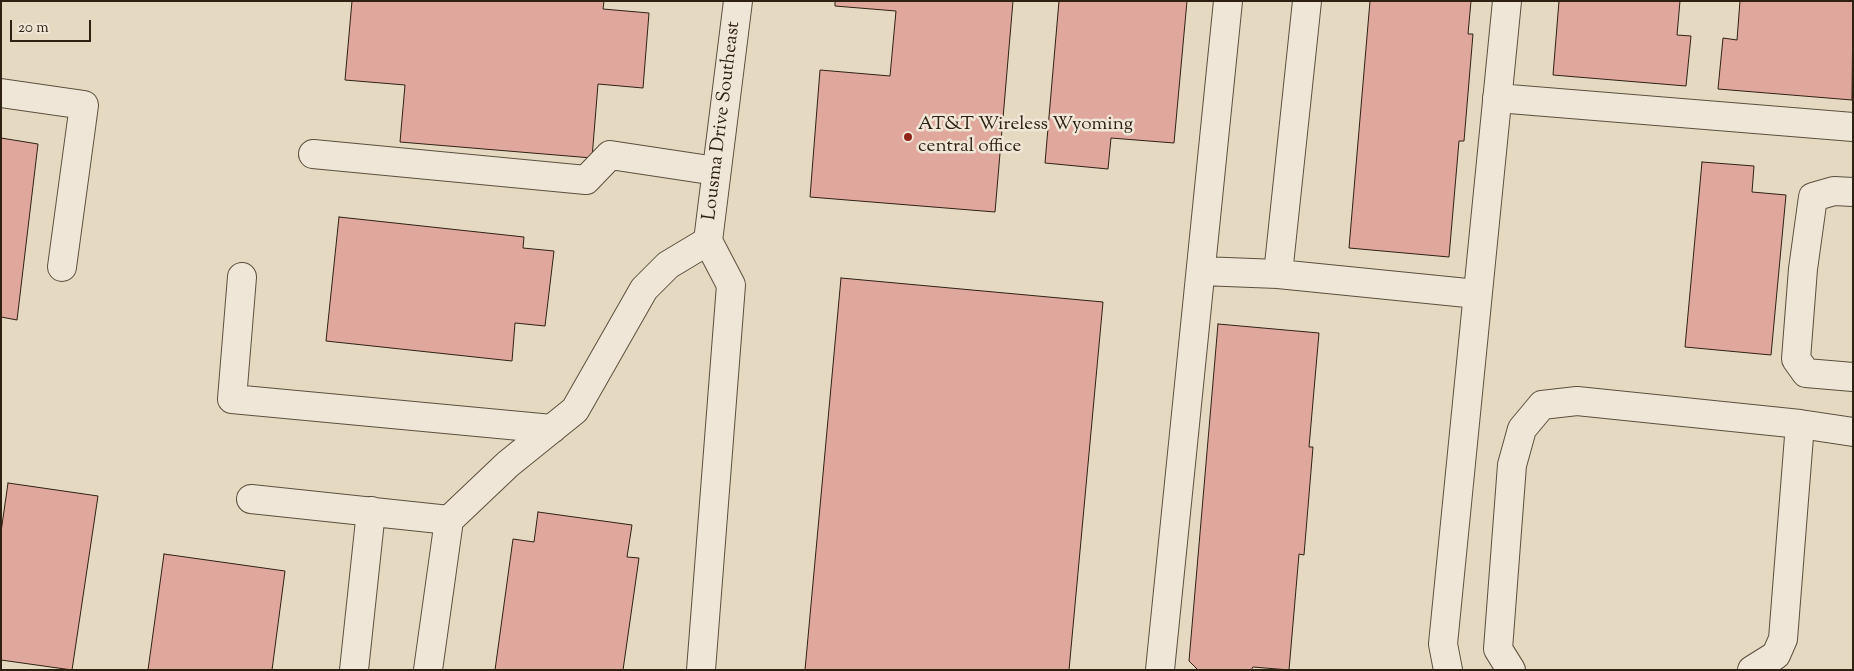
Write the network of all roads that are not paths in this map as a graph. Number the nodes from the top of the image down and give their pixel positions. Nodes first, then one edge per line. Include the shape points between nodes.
1 (738, 1) edge
2 (1228, 1) edge
3 (1307, 1) edge
4 (1506, 1) edge
5 (1, 93) edge
6 (1497, 98) junction
7 (1853, 128) edge
8 (313, 154) dead end
9 (716, 170) junction
10 (1853, 192) edge
11 (708, 241) junction
12 (62, 267) dead end
13 (1200, 271) junction
14 (1278, 274) junction
15 (242, 276) dead end
16 (1478, 294) junction
17 (1853, 377) edge
18 (1800, 424) junction
19 (552, 429) junction
20 (1853, 432) edge
21 (251, 499) dead end
22 (371, 512) junction
23 (449, 520) junction
24 (354, 670) edge
25 (428, 670) edge
26 (701, 670) edge
27 (1160, 670) edge
28 (1448, 670) edge
29 (1511, 670) edge
30 (1752, 670) edge

1 - 9 street, Lousma Drive Southeast
2 - 13 street
3 - 14 street
4 - 6 street
5 - 12 street via 84,105
6 - 7 street
6 - 16 street
8 - 9 street via 586,180 610,155
9 - 11 street, Lousma Drive Southeast
10 - 17 street via 1834,191 1813,197 1802,268 1796,359 1806,374
11 - 19 street via 668,265 644,289 576,410
11 - 26 street via 731,285
13 - 14 street
13 - 27 street
14 - 16 street
15 - 19 street via 232,399
16 - 28 street via 1443,644
18 - 20 street
18 - 29 street via 1576,401 1542,405 1522,429 1512,465 1498,649
18 - 30 street via 1783,639 1776,655
19 - 23 street via 508,464
21 - 22 street
22 - 23 street
22 - 24 street
23 - 25 street

